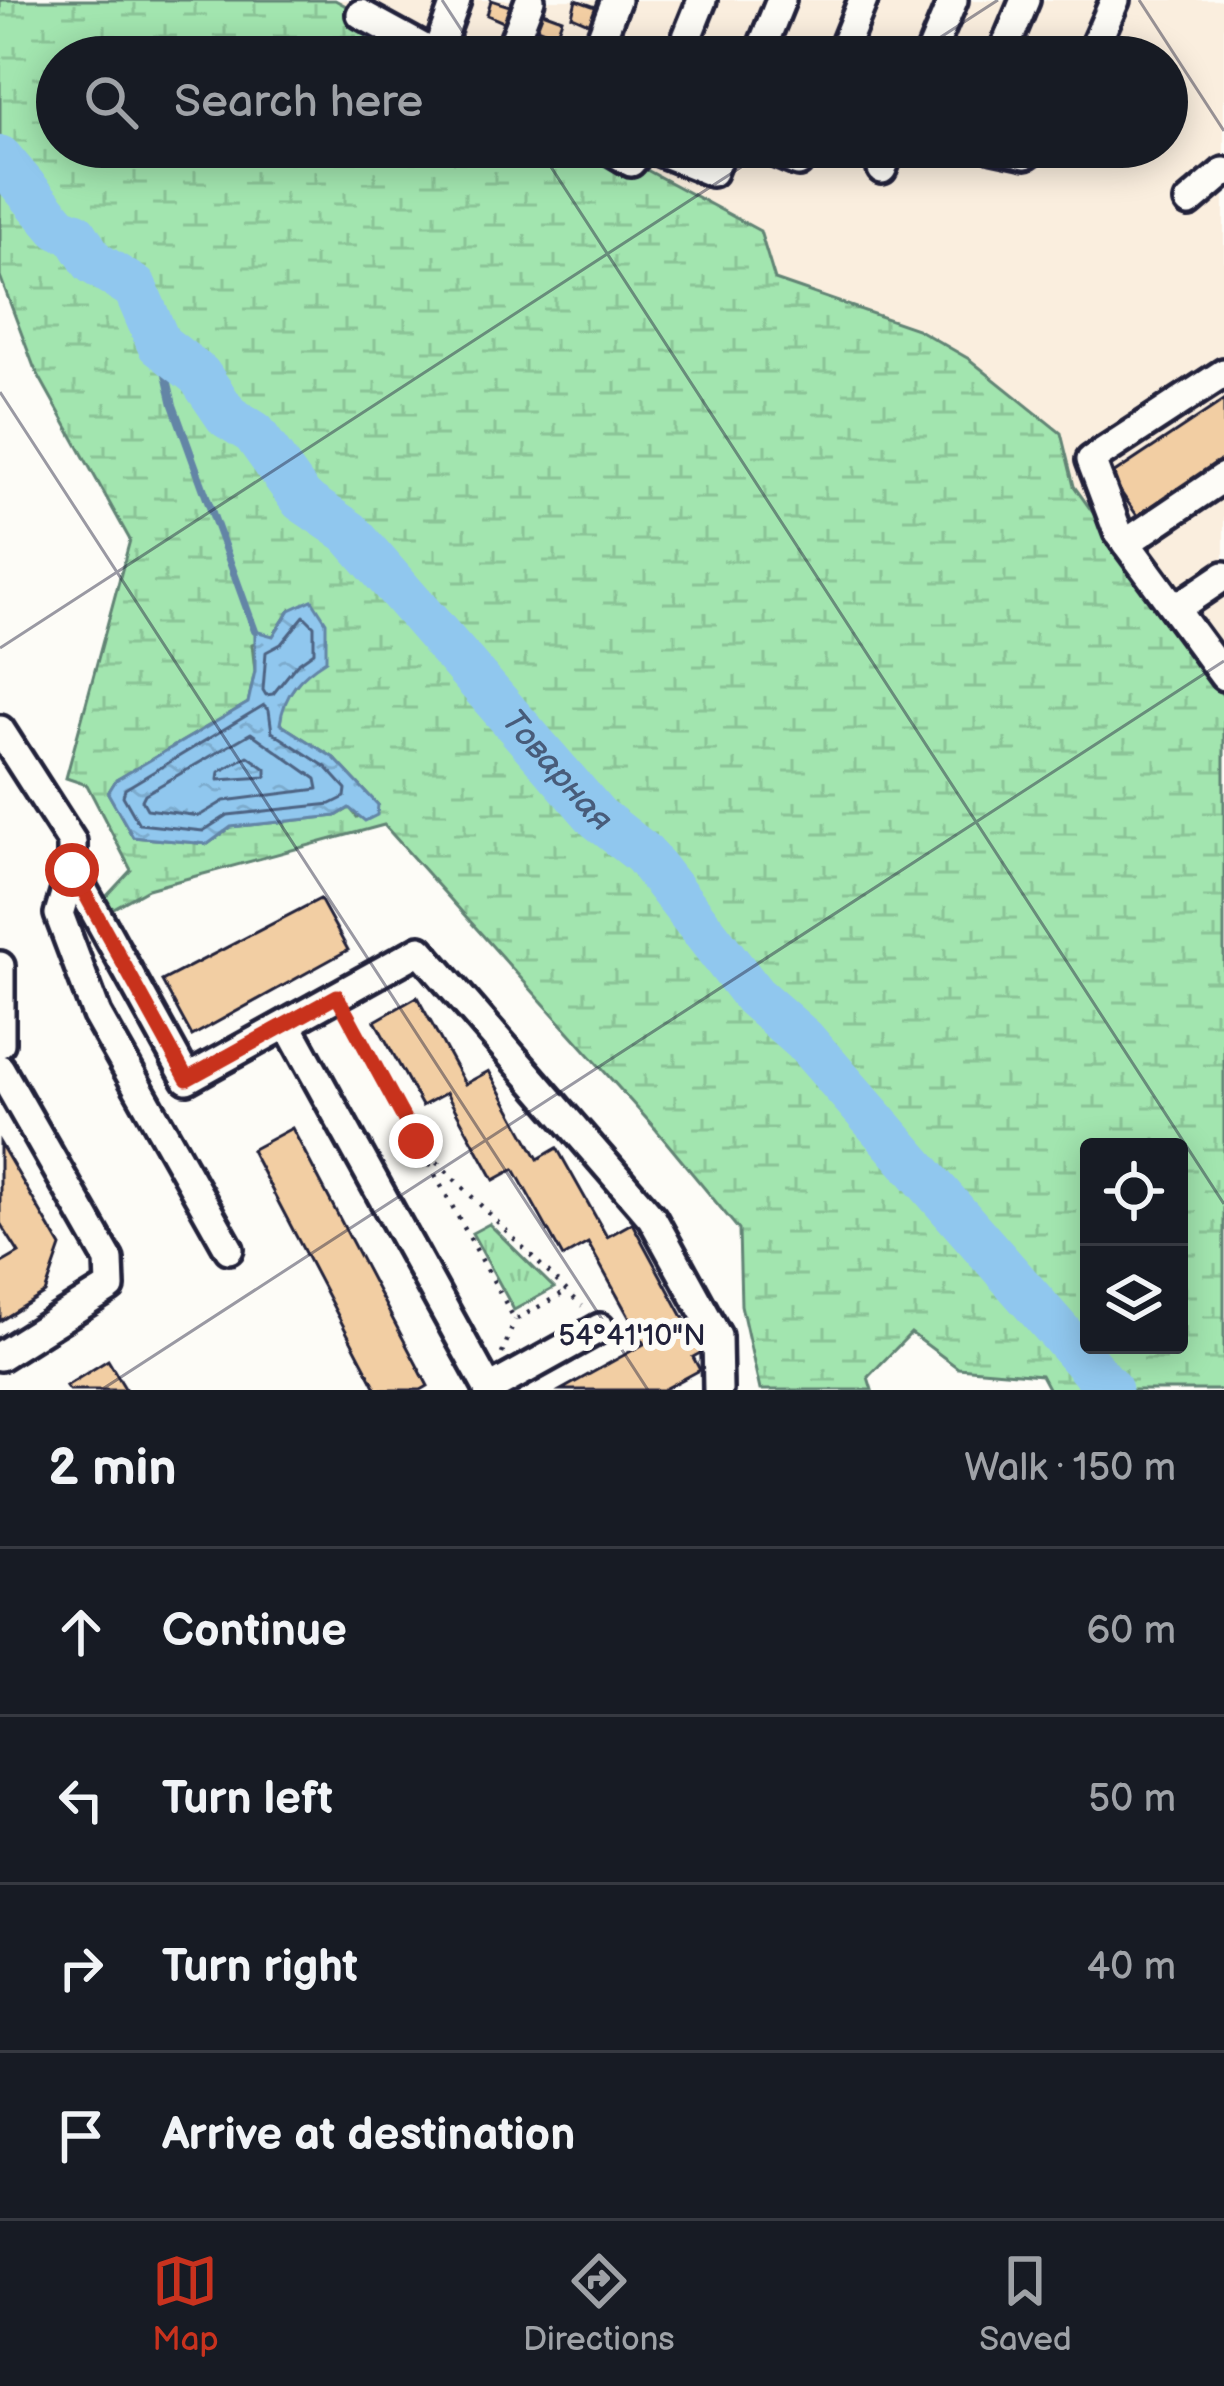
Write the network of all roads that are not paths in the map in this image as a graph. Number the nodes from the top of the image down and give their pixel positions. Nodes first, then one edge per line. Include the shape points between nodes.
1 (456, 0) edge
2 (530, 0) edge
3 (616, 0) edge
4 (702, 0) edge
5 (781, 0) edge
6 (863, 0) edge
7 (952, 0) edge
8 (1025, 0) edge
9 (1115, 0) edge
10 (356, 5) edge
11 (406, 36) edge
12 (444, 36) edge
13 (516, 36) edge
14 (602, 36) edge
15 (688, 36) edge
16 (766, 36) edge
17 (848, 36) edge
18 (937, 36) edge
19 (1009, 36) edge
20 (1099, 36) edge
21 (1224, 172) edge
22 (1190, 202) dead end
23 (1224, 373) edge
24 (1224, 477) edge
25 (1126, 543) junction
26 (1224, 576) edge
27 (1175, 609) junction
28 (1222, 669) edge
29 (0, 730) edge
30 (72, 870) junction
31 (0, 966) edge
32 (287, 1024) junction
33 (0, 1043) edge
34 (0, 1069) edge
35 (229, 1250) dead end
36 (600, 1328) road end
37 (0, 1356) edge
38 (489, 1390) edge
39 (718, 1390) edge

1 - 12 lane
2 - 13 lane
3 - 14 lane
4 - 15 lane
5 - 16 lane
6 - 17 lane
7 - 18 lane
8 - 19 lane
9 - 20 lane
10 - 11 lane
21 - 22 lane
23 - 25 lane via 1090,460
24 - 25 lane
25 - 27 lane
26 - 27 lane
27 - 28 lane
29 - 30 lane via 72,842
30 - 32 lane via 187,1079
30 - 35 lane via 59,914 97,1015
31 - 33 lane
32 - 38 lane
32 - 39 lane via 420,950 652,1218 717,1336
34 - 37 lane via 109,1260 110,1287
36 - 38 lane

